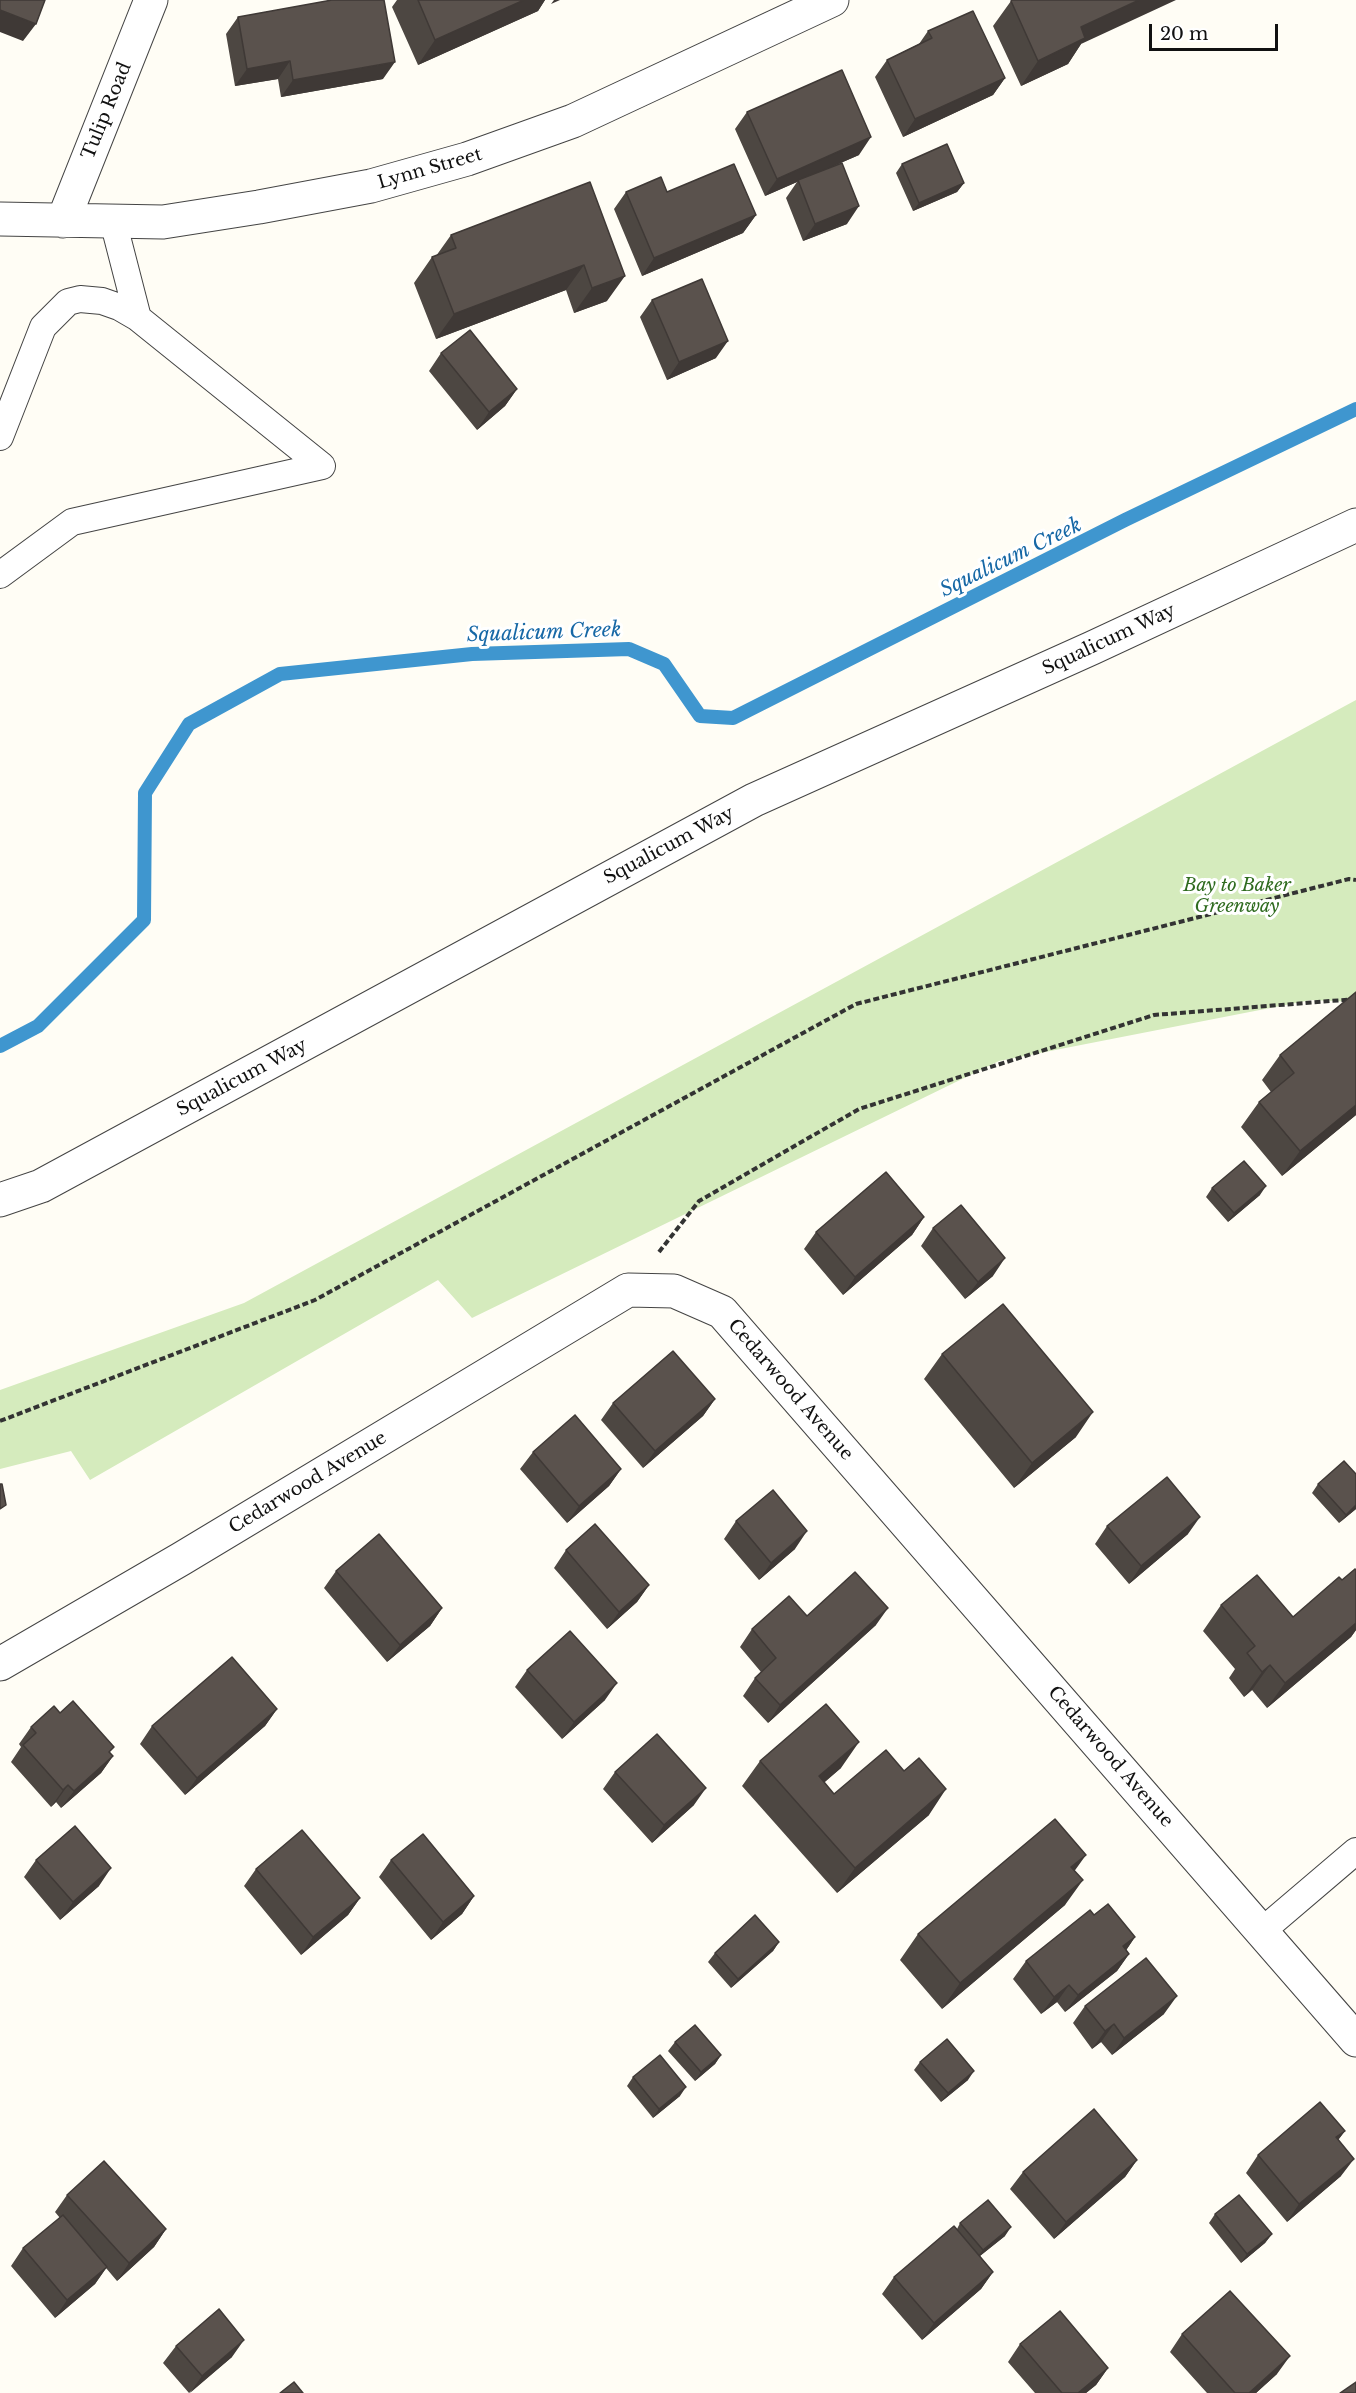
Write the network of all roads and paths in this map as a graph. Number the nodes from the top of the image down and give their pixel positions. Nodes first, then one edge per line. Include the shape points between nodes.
1 (151, 0) edge
2 (832, 0) edge
3 (0, 219) edge
4 (63, 221) junction
5 (113, 221) junction
6 (138, 318) junction
7 (0, 437) edge
8 (1356, 525) edge
9 (0, 575) edge
10 (1356, 880) edge
11 (1356, 999) edge
12 (0, 1200) edge
13 (628, 1290) junction
14 (0, 1421) edge
15 (0, 1664) edge
16 (1356, 1851) edge
17 (1262, 1931) junction
18 (1356, 2040) edge

1 - 4 street, Tulip Road
2 - 5 street, Lynn Street via 573,121 467,159 371,186 259,207 163,222
3 - 4 street, Lynn Street
4 - 5 street, Lynn Street
5 - 6 lane
6 - 7 lane via 102,301 68,302 44,327
6 - 9 lane via 322,466 72,522
8 - 12 street, Squalicum Way via 754,800 41,1186
10 - 14 path via 856,1004 315,1300
11 - 13 path via 1154,1015 859,1109 699,1201
13 - 15 street, Cedarwood Avenue
13 - 17 street, Cedarwood Avenue via 675,1291 722,1312
16 - 17 lane
17 - 18 street, Cedarwood Avenue

